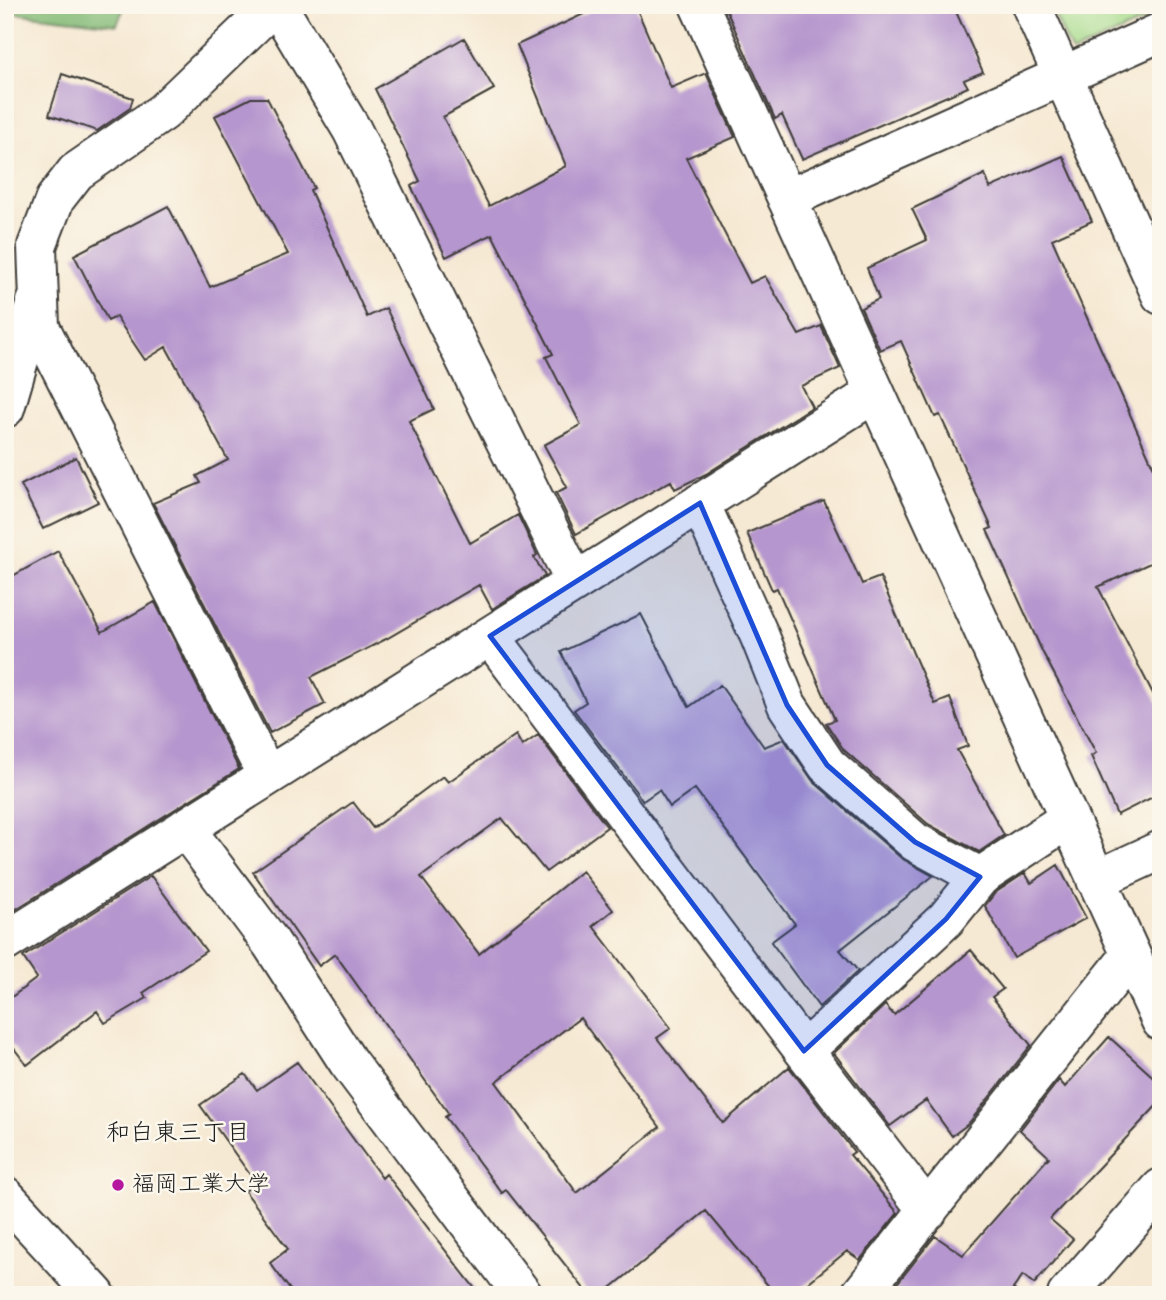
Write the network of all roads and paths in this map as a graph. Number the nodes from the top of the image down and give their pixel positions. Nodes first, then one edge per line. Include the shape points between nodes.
1 (275, 5) edge
2 (699, 5) edge
3 (1031, 5) edge
4 (1161, 32) edge
5 (1062, 76) junction
6 (787, 199) junction
7 (1161, 295) edge
8 (38, 297) junction
9 (875, 393) junction
10 (5, 408) edge
11 (700, 503) junction
12 (575, 582) junction
13 (490, 636) junction
14 (268, 776) junction
15 (1068, 819) junction
16 (185, 828) junction
17 (1161, 850) edge
18 (980, 877) junction
19 (1096, 880) junction
20 (5, 942) edge
21 (1130, 956) junction
22 (1161, 1021) edge
23 (804, 1051) junction
24 (1161, 1188) edge
25 (5, 1196) edge
26 (928, 1211) junction
27 (96, 1295) edge
28 (523, 1295) edge
29 (860, 1295) edge
30 (1067, 1295) edge

1 - 8 street via 163,111 76,172 55,199 37,246
1 - 12 street via 352,131
2 - 6 street
3 - 5 street
4 - 5 street
5 - 6 street
5 - 7 street
6 - 9 street
8 - 10 street
8 - 14 street via 40,327
9 - 11 street
9 - 15 street
11 - 12 street
11 - 18 street via 787,705 827,765 915,842
12 - 13 street
13 - 14 street
13 - 23 street
14 - 16 street
15 - 18 street
15 - 19 street
16 - 20 street
16 - 28 street via 271,943 348,1062
17 - 19 street
18 - 23 street via 946,919
19 - 21 street
21 - 22 street
21 - 26 street
23 - 26 street
24 - 30 street
25 - 27 street
26 - 29 street

